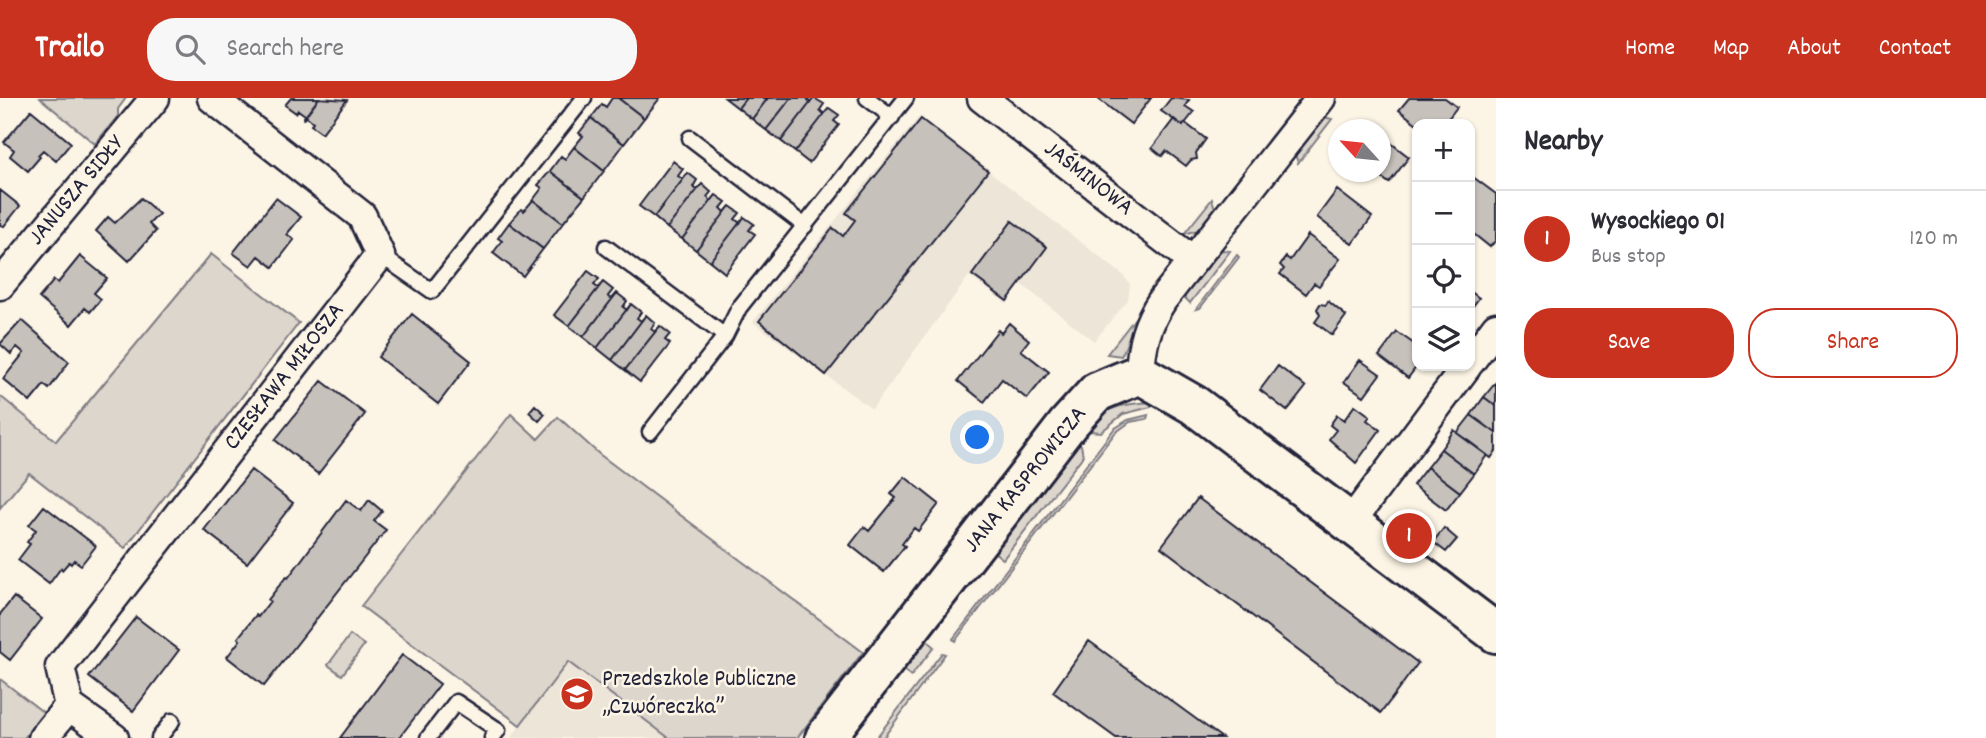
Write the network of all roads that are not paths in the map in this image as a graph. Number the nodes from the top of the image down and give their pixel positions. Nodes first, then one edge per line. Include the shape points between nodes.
1 (155, 98) edge
2 (212, 98) edge
3 (584, 98) edge
4 (867, 98) edge
5 (906, 98) edge
6 (982, 98) edge
7 (1321, 98) edge
8 (892, 117) junction
9 (690, 138) dead end
10 (805, 226) junction
11 (606, 247) dead end
12 (380, 256) junction
13 (1193, 261) junction
14 (0, 285) edge
15 (1496, 327) edge
16 (725, 336) junction
17 (1475, 356) edge
18 (1464, 371) edge
19 (1140, 374) junction
20 (650, 432) dead end
21 (1350, 523) junction
22 (1496, 634) edge
23 (69, 706) junction
24 (172, 721) dead end
25 (43, 738) edge
26 (114, 738) edge
27 (159, 738) edge
28 (428, 738) edge
29 (492, 738) edge
30 (825, 738) edge

1 - 14 street, JANUSZA SIDŁY
2 - 12 street via 362,216
3 - 12 lane via 432,291
4 - 8 lane
5 - 8 lane
6 - 13 street, JAŚMINOWA
7 - 13 street
8 - 10 lane
9 - 10 lane
10 - 16 lane via 739,308
11 - 16 lane
12 - 23 street, CZESŁAWA MIŁOSZA via 60,667
13 - 19 street via 1151,318
15 - 17 street
16 - 20 lane
18 - 21 street
19 - 21 street via 1194,405
19 - 30 street, JANA KASPROWICZA via 1097,392 1068,424
21 - 22 street
23 - 25 street
23 - 26 street
24 - 27 lane
28 - 29 lane via 456,702 498,730

